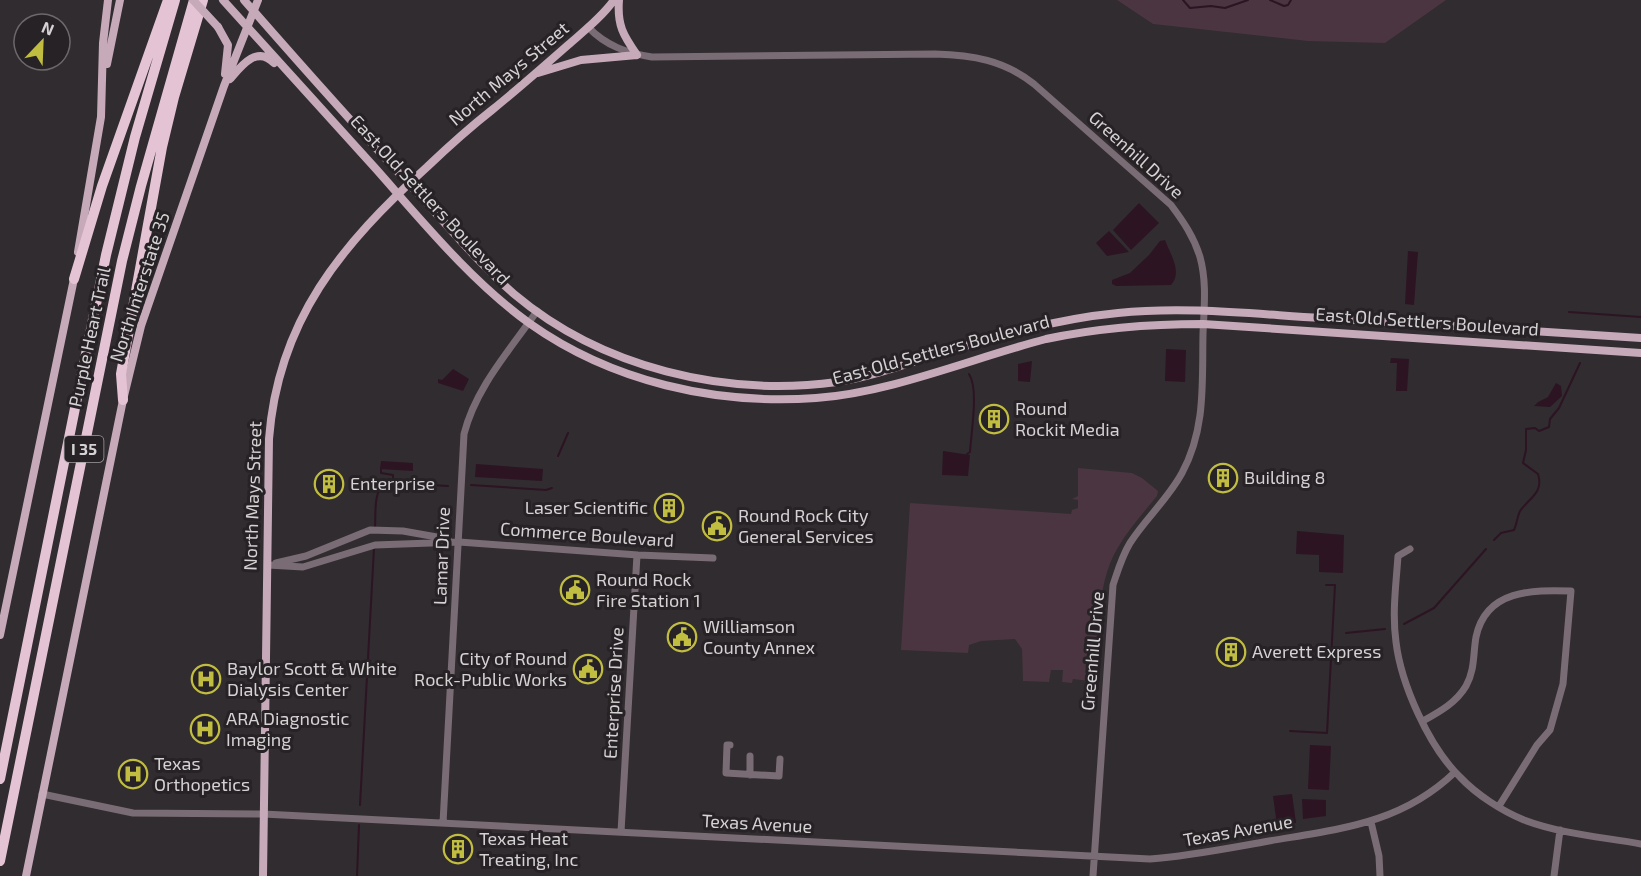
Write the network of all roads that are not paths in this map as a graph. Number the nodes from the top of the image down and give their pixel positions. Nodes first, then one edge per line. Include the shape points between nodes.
1 (108, 0) edge
2 (120, 0) edge
3 (168, 0) edge
4 (175, 0) edge
5 (194, 0) edge
6 (203, 0) edge
7 (244, 0) edge
8 (258, 0) edge
9 (614, 0) edge
10 (620, 0) edge
11 (225, 2) edge
12 (254, 12) junction
13 (588, 27) junction
14 (248, 28) junction
15 (637, 55) junction
16 (536, 74) junction
17 (103, 83) junction
18 (224, 86) junction
19 (302, 87) junction
20 (408, 183) junction
21 (397, 193) junction
22 (74, 279) junction
23 (537, 311) junction
24 (1204, 311) junction
25 (529, 323) junction
26 (1203, 324) junction
27 (1641, 338) edge
28 (1641, 353) edge
29 (123, 400) junction
30 (459, 542) junction
31 (1410, 549) dead end
32 (637, 555) junction
33 (713, 558) dead end
34 (268, 565) junction
35 (0, 635) edge
36 (1423, 721) junction
37 (730, 746) dead end
38 (750, 756) dead end
39 (780, 759) dead end
40 (1455, 772) junction
41 (750, 775) junction
42 (0, 779) edge
43 (42, 795) junction
44 (1499, 806) junction
45 (263, 814) junction
46 (1371, 822) junction
47 (443, 823) junction
48 (1560, 830) junction
49 (621, 832) junction
50 (1641, 843) edge
51 (1095, 856) junction
52 (0, 861) edge
53 (26, 876) edge
54 (263, 876) edge
55 (1093, 876) edge
56 (1380, 876) edge
57 (1554, 876) edge

1 - 17 main road
2 - 17 main road
3 - 22 highway via 102,186
4 - 42 highway, Purple Heart Trail / I 35 via 106,255
5 - 18 main road, bridge via 228,45
5 - 52 highway, Purple Heart Trail / I 35 via 122,261
6 - 29 highway via 162,147 121,374
7 - 12 main road, East Old Settlers Boulevard
8 - 12 main road, North Interstate 35
9 - 13 main road, North Mays Street
10 - 15 main road via 621,33
11 - 14 main road, East Old Settlers Boulevard
12 - 14 main road, North Interstate 35
12 - 20 main road, East Old Settlers Boulevard
13 - 15 street, Greenhill Drive via 610,45
13 - 16 main road, North Mays Street
14 - 18 main road, North Interstate 35
14 - 19 main road, East Old Settlers Boulevard
15 - 16 main road via 580,60
15 - 24 street, Greenhill Drive via 958,55 1007,67 1034,84 1171,205 1200,259
16 - 20 main road, North Mays Street
17 - 22 main road
18 - 19 main road via 243,63 263,56
18 - 29 main road, North Interstate 35 via 141,326
19 - 21 main road, East Old Settlers Boulevard
20 - 21 main road, North Mays Street
20 - 23 main road, East Old Settlers Boulevard via 513,293
21 - 25 main road, East Old Settlers Boulevard via 478,279
21 - 34 main road, North Mays Street via 330,270 310,302 284,359 270,424
22 - 35 main road
23 - 24 main road, East Old Settlers Boulevard via 590,342 648,366 706,380 774,386 858,378 995,337 1078,319 1118,313
23 - 25 street, Lamar Drive
24 - 26 street, Greenhill Drive
24 - 27 main road, East Old Settlers Boulevard
25 - 26 main road, East Old Settlers Boulevard via 611,368 692,392 755,399 817,398 879,387 1068,334 1161,324
25 - 30 street, Lamar Drive via 480,392 467,421
26 - 28 main road, East Old Settlers Boulevard
26 - 51 street, Greenhill Drive via 1201,412 1194,447 1173,488 1131,542 1113,585
29 - 43 main road, North Interstate 35
30 - 32 street, Commerce Boulevard
30 - 34 street, Commerce Boulevard via 375,545 303,567
30 - 34 street, Commerce Boulevard via 406,531 370,530 306,556
30 - 47 street, Lamar Drive
31 - 36 street via 1398,556 1394,616 1403,678
32 - 33 street, Commerce Boulevard
32 - 49 street, Enterprise Drive
34 - 45 main road, North Mays Street
36 - 40 street
36 - 44 street via 1453,702 1466,686 1478,629 1491,609 1524,592 1571,591 1563,684 1550,730
37 - 41 street via 726,773
38 - 41 street
39 - 41 street via 779,776
40 - 44 street
40 - 46 street, Texas Avenue via 1420,800
43 - 45 street, Texas Avenue via 133,813
43 - 53 main road, North Interstate 35
44 - 48 street via 1523,820
45 - 47 street, Texas Avenue
45 - 54 main road, North Mays Street
46 - 51 street, Texas Avenue via 1184,856
46 - 56 street
47 - 49 street, Texas Avenue
48 - 50 street
48 - 57 street
49 - 51 street, Texas Avenue
51 - 55 street, Greenhill Drive

